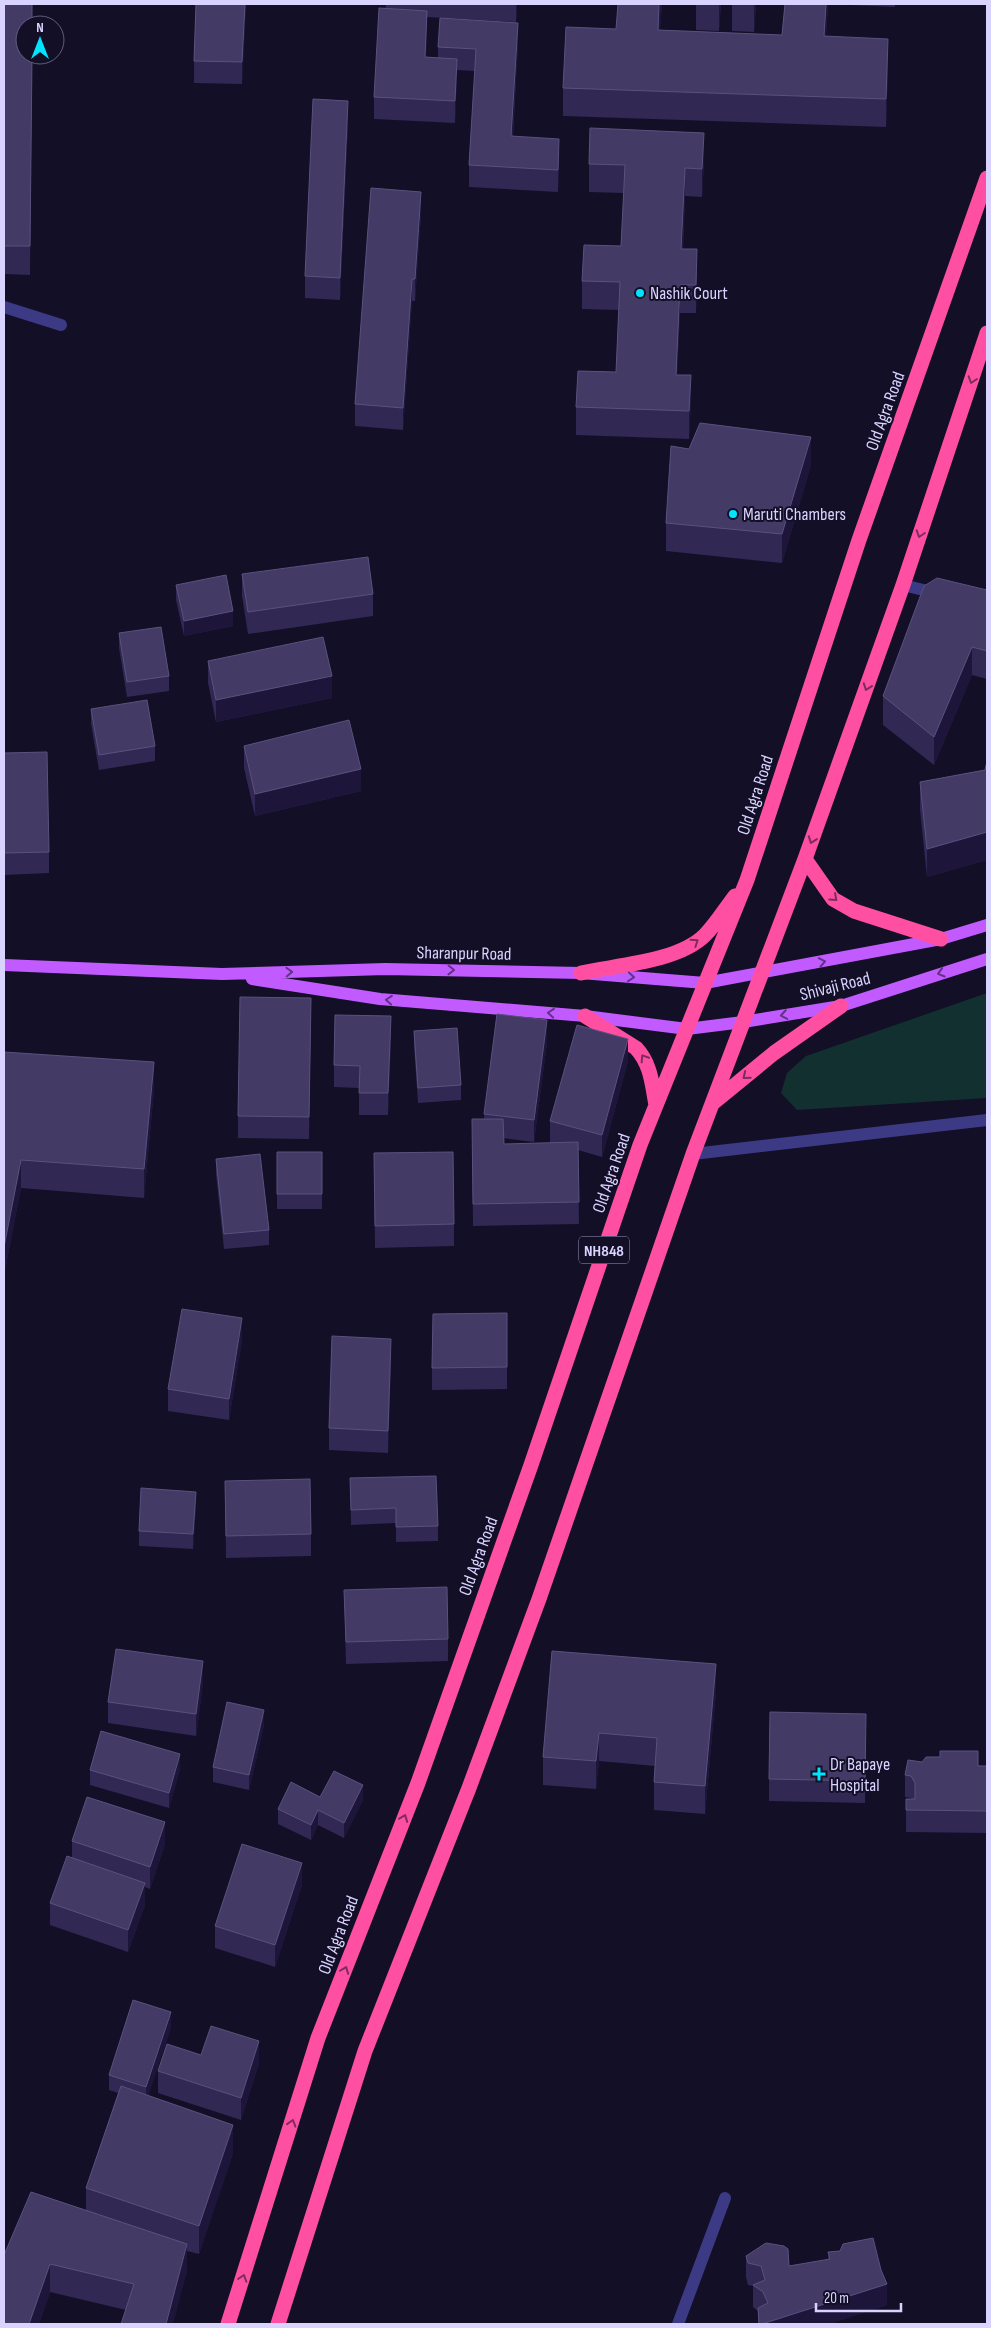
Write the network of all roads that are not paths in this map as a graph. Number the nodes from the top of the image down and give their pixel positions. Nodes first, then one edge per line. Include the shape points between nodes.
1 (987, 178) edge
2 (4, 307) edge
3 (61, 325) dead end
4 (987, 333) edge
5 (903, 586) junction
6 (950, 596) edge
7 (804, 859) junction
8 (747, 880) junction
9 (987, 925) edge
10 (941, 938) junction
11 (987, 959) edge
12 (4, 965) edge
13 (581, 973) junction
14 (222, 974) junction
15 (761, 974) junction
16 (705, 983) junction
17 (841, 1006) junction
18 (585, 1016) junction
19 (742, 1022) junction
20 (687, 1029) junction
21 (711, 1104) junction
22 (656, 1105) junction
23 (987, 1120) edge
24 (692, 1154) junction
25 (725, 2198) dead end
26 (228, 2324) edge
27 (278, 2324) edge
28 (678, 2324) edge

1 - 8 highway, Old Agra Road / NH848 via 858,540
2 - 3 street
4 -> 5 highway, NH848
5 - 6 street
5 -> 7 highway, NH848
7 -> 10 highway via 833,899 854,911
7 - 15 highway, NH848
13 -> 8 highway via 673,954 692,945 705,935
8 - 16 highway, Old Agra Road / NH848
9 - 10 main road, Shivaji Road
15 -> 10 main road, Shivaji Road
11 -> 17 main road, Shivaji Road
12 - 14 main road, Sharanpur Road
14 -> 13 main road, Sharanpur Road via 385,968
13 -> 16 main road, Sharanpur Road
18 -> 14 main road, Sharanpur Road via 380,999
15 - 16 main road, Shivaji Road
15 - 19 highway, NH848
16 - 20 highway, Old Agra Road / NH848
17 -> 19 main road, Shivaji Road
17 -> 21 highway via 774,1053
18 - 20 main road, Sharanpur Road
22 -> 18 highway via 648,1063 643,1055
19 - 20 main road, Shivaji Road
19 - 21 highway, NH848
20 - 22 highway, Old Agra Road / NH848
21 - 24 highway, NH848
26 -> 22 highway, Old Agra Road / NH848 via 318,2038 418,1783
23 - 24 street
24 - 27 highway, NH848 via 539,1599 364,2051
25 - 28 street

